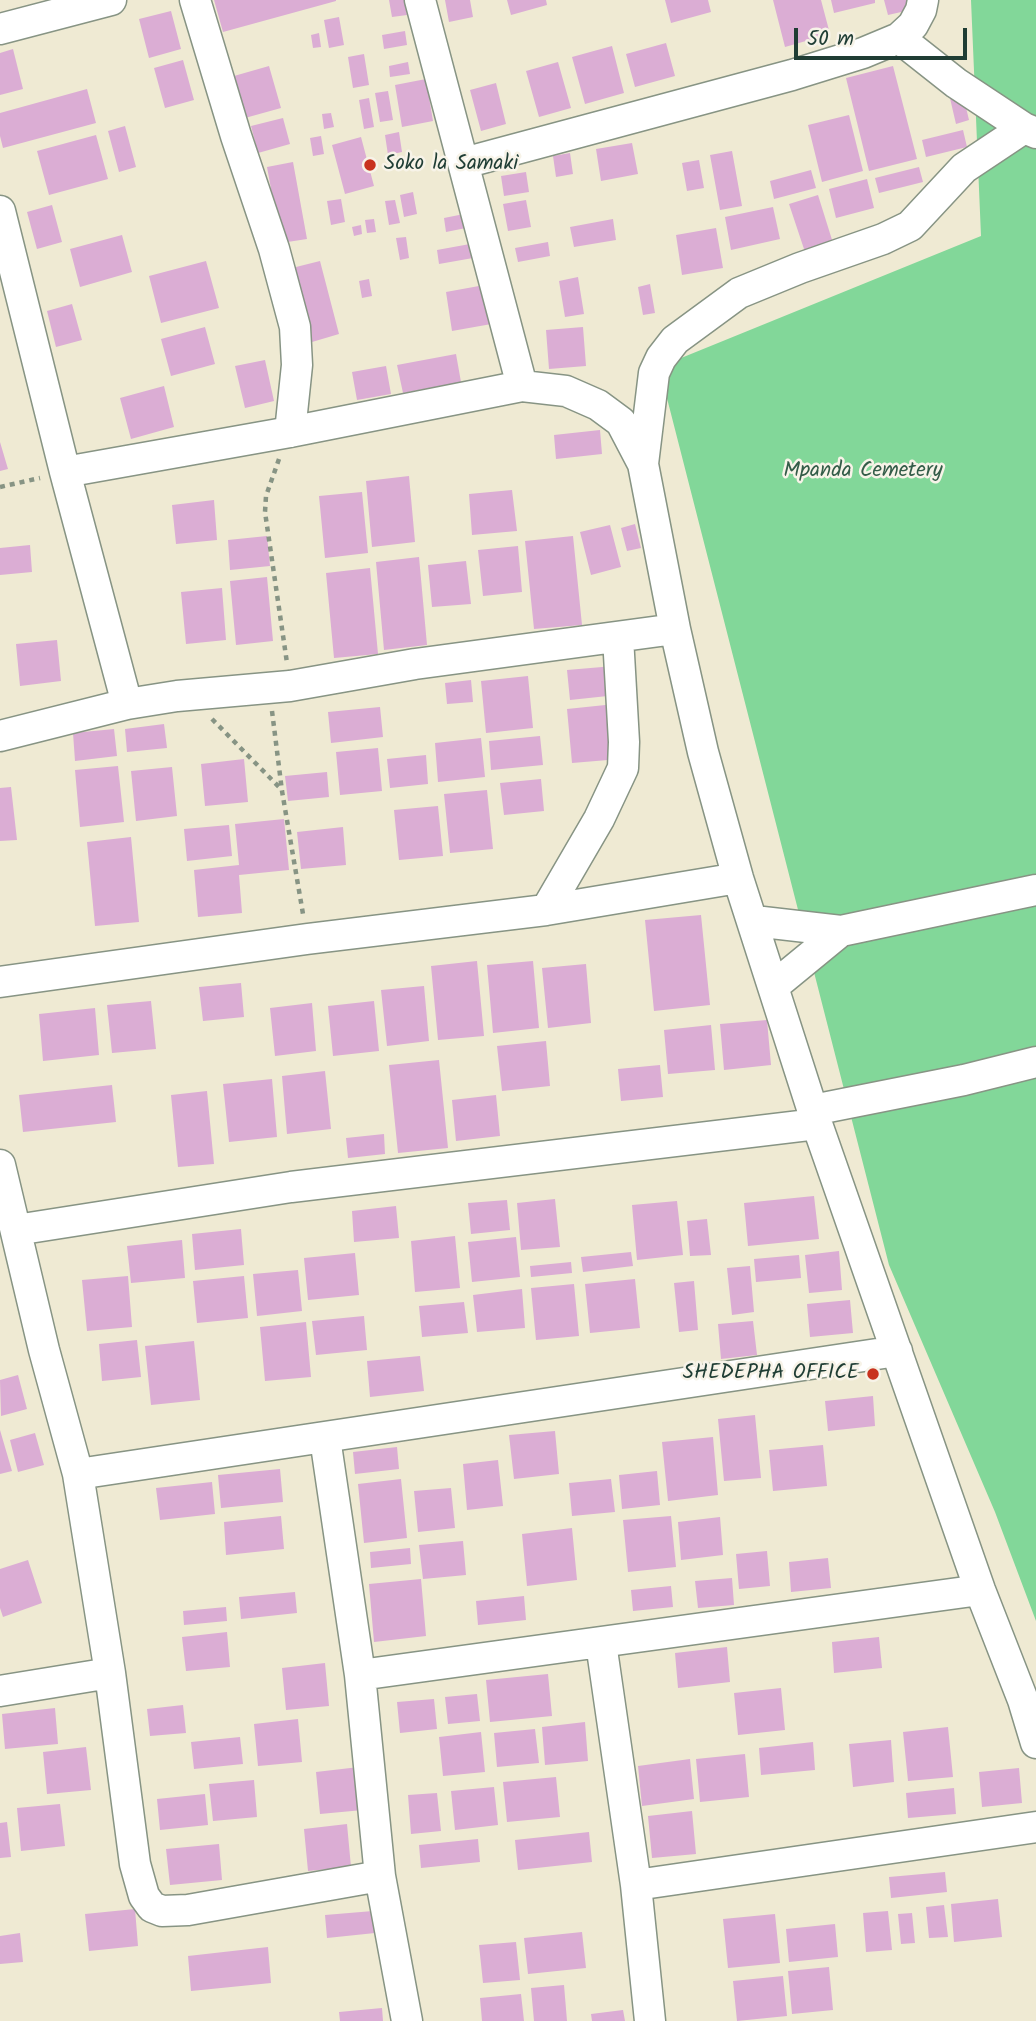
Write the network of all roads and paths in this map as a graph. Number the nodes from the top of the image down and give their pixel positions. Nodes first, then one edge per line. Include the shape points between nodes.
1 (111, 0) edge
2 (195, 0) edge
3 (420, 0) edge
4 (922, 0) edge
5 (0, 29) edge
6 (899, 38) junction
7 (1030, 130) edge
8 (464, 163) junction
9 (0, 211) edge
10 (5, 246) edge
11 (522, 386) junction
12 (290, 432) junction
13 (643, 464) junction
14 (65, 472) junction
15 (0, 487) edge
16 (675, 629) junction
17 (618, 637) junction
18 (280, 686) junction
19 (177, 696) junction
20 (127, 704) junction
21 (0, 736) edge
22 (282, 791) junction
23 (738, 878) junction
24 (1036, 890) edge
25 (546, 910) junction
26 (754, 921) junction
27 (841, 931) junction
28 (307, 939) junction
29 (0, 982) edge
30 (774, 986) junction
31 (1036, 1062) edge
32 (815, 1117) junction
33 (0, 1166) edge
34 (16, 1230) junction
35 (897, 1351) junction
36 (325, 1438) junction
37 (78, 1474) junction
38 (980, 1590) junction
39 (601, 1643) junction
40 (110, 1673) junction
41 (360, 1675) junction
42 (0, 1691) edge
43 (1036, 1743) edge
44 (1036, 1827) edge
45 (380, 1876) junction
46 (636, 1885) junction
47 (407, 2021) edge
48 (650, 2021) edge

1 - 5 street
2 - 12 street via 295,327 297,365
3 - 8 street
4 - 6 street via 913,25
6 - 7 street via 956,83
6 - 8 street via 792,75
7 - 13 street via 964,168 910,226 740,293 675,340 654,373
8 - 11 street
9 - 10 street
10 - 14 street
11 - 12 street
11 - 13 street via 566,391 598,405 621,422
12 - 14 street
12 - 18 path via 266,496 265,512
13 - 16 street
14 - 15 path
14 - 20 street
16 - 17 street
16 - 23 street
17 - 18 street
17 - 25 street via 623,768
18 - 19 street
18 - 22 path
19 - 20 street
19 - 22 path via 209,717
20 - 21 street
22 - 28 path
23 - 25 street
23 - 26 street
24 - 27 street
25 - 28 street
26 - 27 street
26 - 30 street
27 - 30 street
28 - 29 street
30 - 32 street
31 - 32 street
32 - 34 street
32 - 35 street
33 - 34 street
34 - 37 street
35 - 36 street
35 - 38 street
36 - 37 street
36 - 41 street
37 - 40 street
38 - 39 street
38 - 43 street
39 - 41 street
39 - 46 street
40 - 42 street
40 - 45 street via 135,1864 152,1907 188,1910
41 - 45 street
44 - 46 street
45 - 47 street
46 - 48 street

